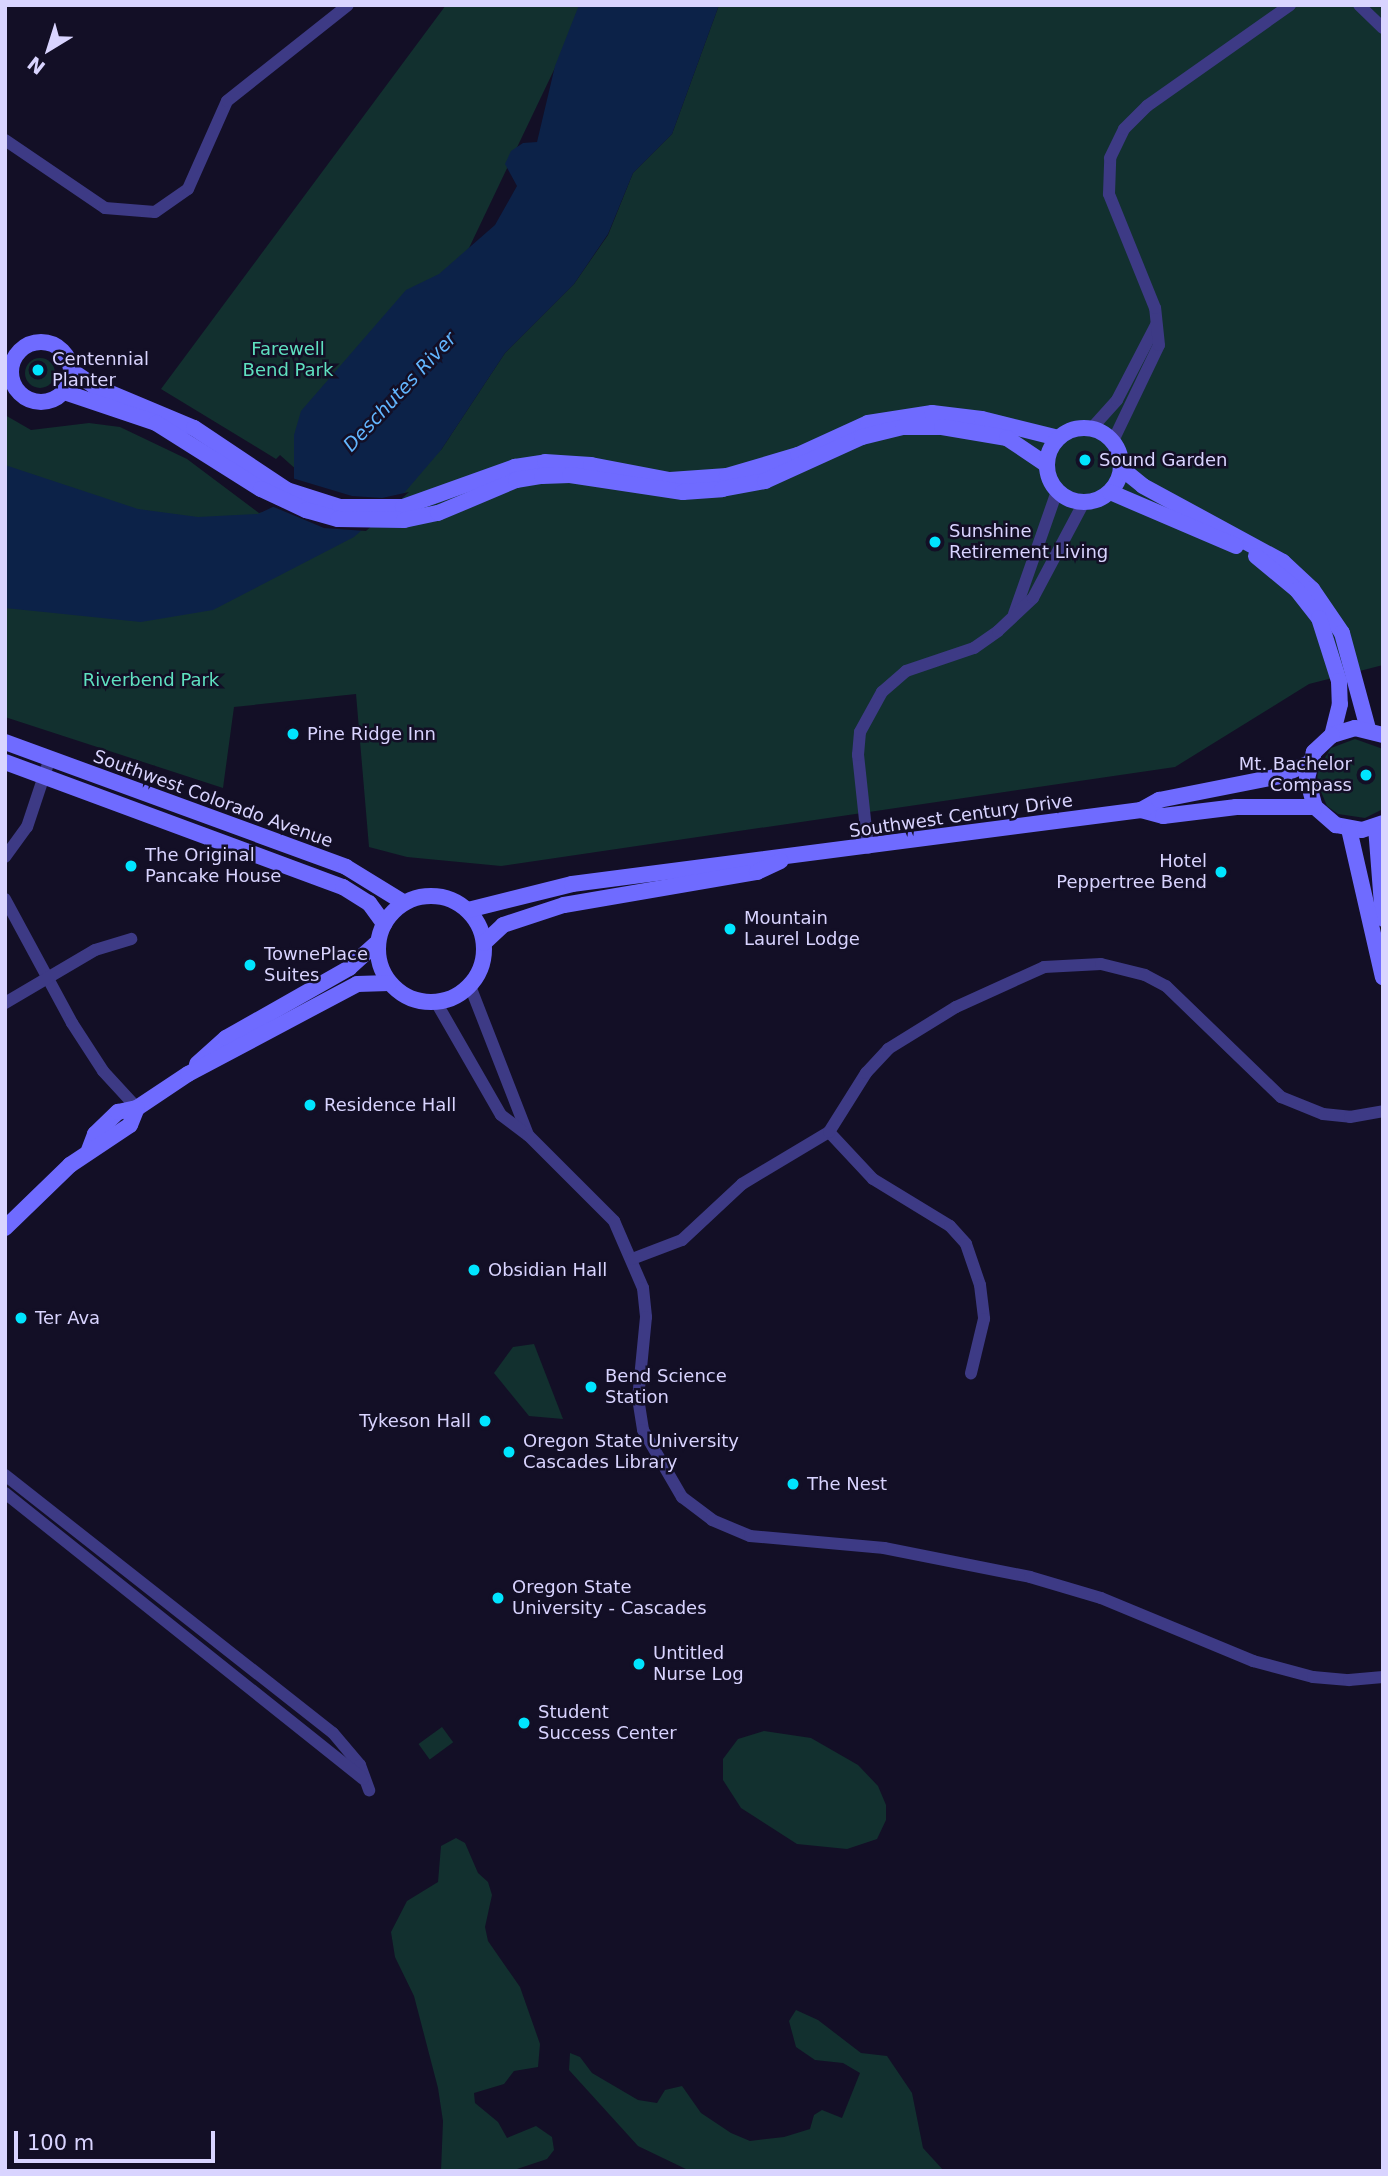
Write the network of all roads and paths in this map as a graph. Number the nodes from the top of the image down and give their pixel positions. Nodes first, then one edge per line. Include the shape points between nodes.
1 (348, 5) edge
2 (1290, 5) edge
3 (1359, 5) edge
4 (1383, 28) edge
5 (5, 140) edge
6 (1156, 325) junction
7 (12, 348) edge
8 (8, 371) edge
9 (72, 371) junction
10 (64, 393) junction
11 (1091, 429) junction
12 (189, 433) junction
13 (1058, 438) junction
14 (1113, 442) junction
15 (1047, 464) junction
16 (1121, 468) junction
17 (1057, 491) junction
18 (1110, 492) junction
19 (1084, 502) junction
20 (1014, 614) junction
21 (1375, 732) edge
22 (1332, 735) junction
23 (5, 742) edge
24 (49, 761) junction
25 (5, 762) edge
26 (1309, 763) junction
27 (43, 777) junction
28 (1315, 807) junction
29 (1141, 810) junction
30 (1379, 825) edge
31 (1349, 829) junction
32 (869, 848) junction
33 (5, 858) edge
34 (786, 859) junction
35 (5, 899) edge
36 (404, 902) junction
37 (468, 910) junction
38 (1383, 919) edge
39 (384, 924) junction
40 (131, 939) dead end
41 (484, 943) junction
42 (376, 944) junction
43 (1383, 977) edge
44 (46, 978) junction
45 (389, 982) junction
46 (470, 986) junction
47 (436, 1002) junction
48 (5, 1003) edge
49 (188, 1074) junction
50 (137, 1108) junction
51 (1383, 1111) edge
52 (829, 1132) junction
53 (528, 1135) junction
54 (5, 1228) edge
55 (632, 1259) junction
56 (971, 1373) dead end
57 (5, 1475) edge
58 (5, 1493) edge
59 (1383, 1677) edge

1 - 5 street via 227,101 188,189 155,212 105,208
2 - 6 street via 1147,106 1124,129 1110,158 1109,194 1131,256 1149,289
3 - 4 street
6 - 11 street via 1118,400
6 - 14 street via 1159,345
7 - 8 main road
7 - 9 main road via 37,342 57,346
8 - 10 main road via 26,398 46,402
9 - 10 main road
9 - 12 main road
10 - 12 main road
11 - 13 main road via 1068,431
11 - 14 main road
12 - 13 main road via 287,490 340,507 403,507 515,467 564,462 670,480 727,476 798,455 868,423 932,413 982,419
12 - 15 main road via 261,489 338,519 404,520 438,513 516,480 570,475 643,489 722,489 765,481 862,437 902,427 942,427 1007,438
13 - 15 main road
14 - 16 main road
15 - 17 main road
16 - 18 main road
16 - 21 main road via 1143,486 1255,544 1312,589 1342,633
17 - 19 main road
17 - 20 street
18 - 19 main road
18 - 22 main road via 1244,549 1297,590 1319,618 1339,681 1340,704
19 - 20 street via 1033,598
20 - 32 street via 974,648 906,671 882,692 860,732 858,755
21 - 22 main road
22 - 26 main road
23 - 24 main road, Southwest Colorado Avenue
24 - 27 street
24 - 36 main road, Southwest Colorado Avenue via 346,867
25 - 27 main road
26 - 28 main road via 1308,786
26 - 29 main road, Southwest Century Drive via 1280,776 1158,800
27 - 33 street via 27,827
27 - 39 main road via 343,887 369,903
28 - 29 main road, Southwest Century Drive via 1236,807 1163,816
28 - 31 main road via 1324,817
29 - 32 main road, Southwest Century Drive
30 - 31 main road
30 - 38 main road
31 - 43 main road
32 - 34 main road, Southwest Century Drive
34 - 37 main road, Southwest Century Drive via 754,857 572,884
34 - 41 main road, Southwest Century Drive via 757,872 564,905 503,925
35 - 44 street
36 - 37 main road via 437,895
36 - 39 main road
37 - 41 main road
39 - 42 main road
40 - 44 street via 95,950
41 - 46 main road via 479,972
42 - 45 main road
42 - 49 main road via 349,968 226,1038
44 - 48 street
44 - 50 street via 103,1071
45 - 47 main road via 418,1001
45 - 49 main road via 358,984
46 - 47 main road
46 - 53 street
47 - 53 street via 501,1115
49 - 50 main road
50 - 54 main road via 118,1112 95,1134 89,1150
51 - 52 street via 1350,1117 1302,1108 1259,1079 1167,986 1124,967 1074,962 1005,981 888,1049 866,1073
52 - 55 street via 742,1184 682,1240
52 - 56 street via 873,1179 930,1212 966,1244 980,1285 984,1319
53 - 55 street via 614,1221
55 - 59 street via 643,1288 646,1317 638,1398 643,1430 682,1497 712,1520 750,1536 884,1548 1030,1577 1101,1598 1253,1661 1313,1677
57 - 58 street via 334,1733 360,1765 366,1784

